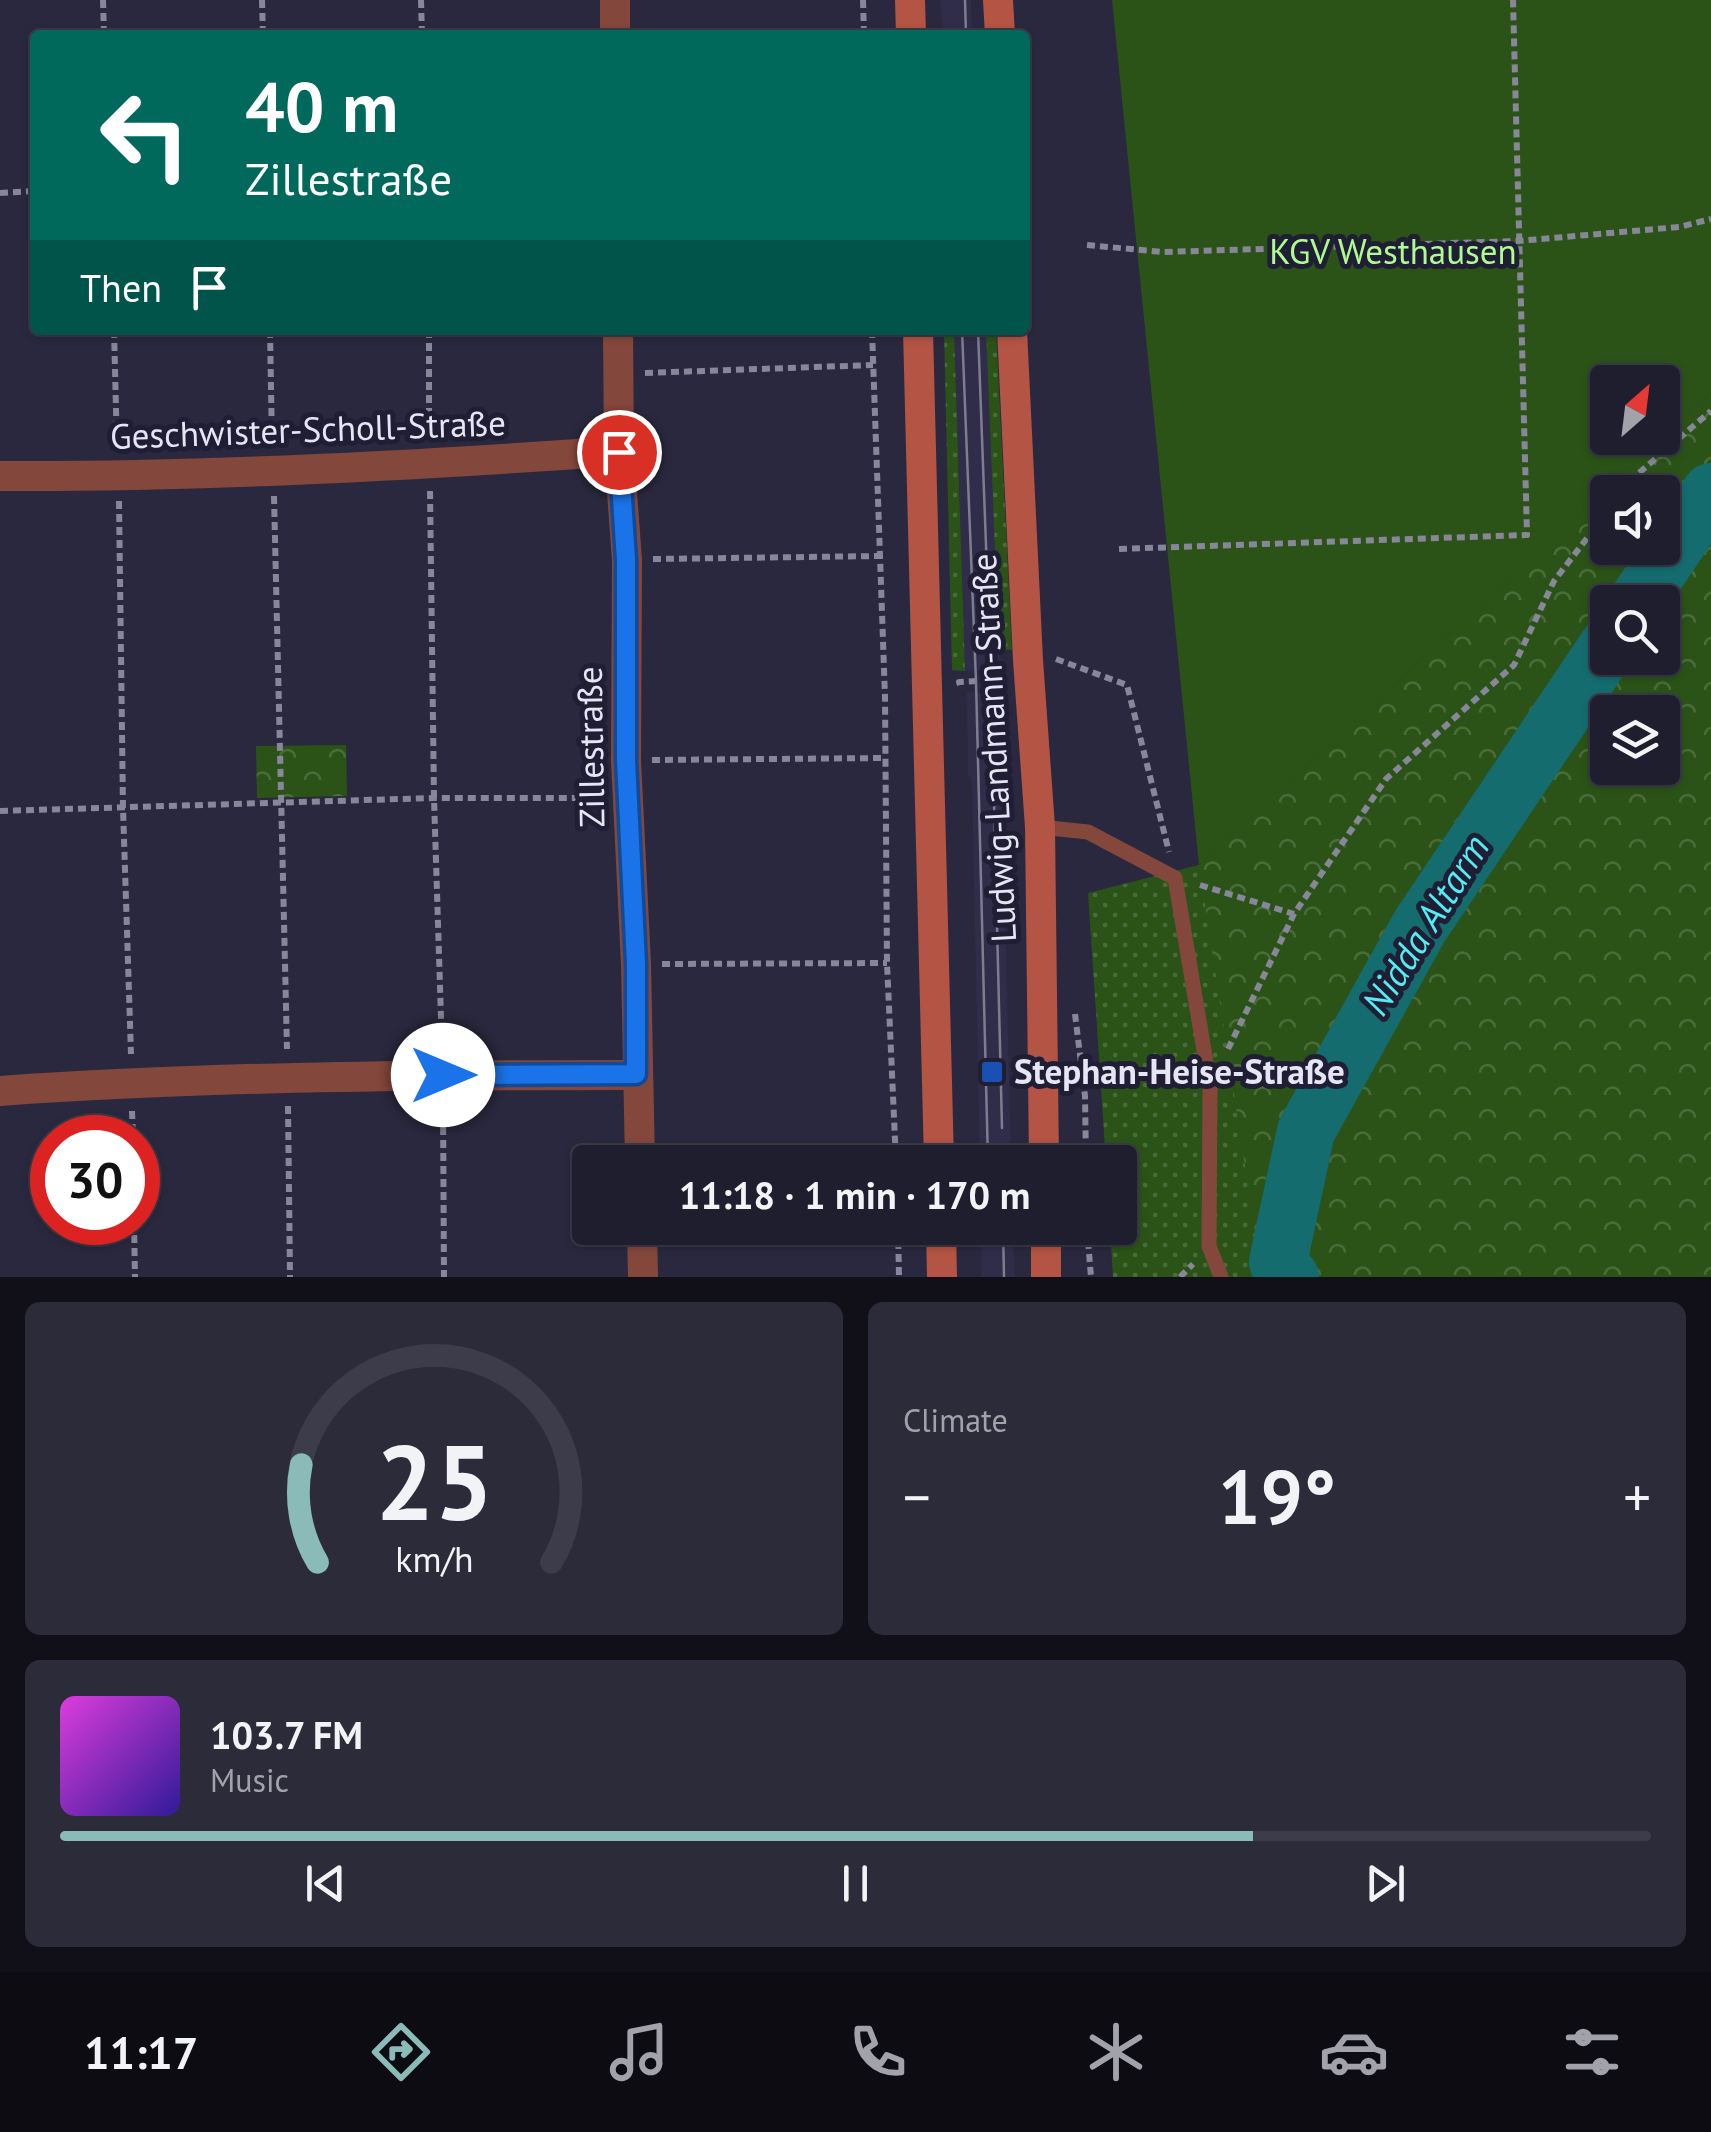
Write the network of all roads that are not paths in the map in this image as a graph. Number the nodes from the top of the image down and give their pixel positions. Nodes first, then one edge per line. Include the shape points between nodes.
1 (615, 0) edge
2 (910, 0) edge
3 (998, 0) edge
4 (615, 30) edge
5 (911, 30) edge
6 (1000, 30) edge
7 (618, 335) edge
8 (918, 335) edge
9 (1012, 335) edge
10 (619, 452) junction
11 (0, 476) edge
12 (1040, 826) junction
13 (636, 1074) junction
14 (0, 1091) edge
15 (639, 1145) edge
16 (939, 1145) edge
17 (1044, 1145) edge
18 (642, 1245) edge
19 (941, 1245) edge
20 (1046, 1245) edge
21 (643, 1277) edge
22 (942, 1277) edge
23 (1046, 1277) edge
24 (1221, 1277) edge

1 - 4 street
2 - 5 main road
3 - 6 main road
7 - 10 street, Zillestraße
8 - 16 main road, Ludwig-Landmann-Straße
9 - 12 main road, Ludwig-Landmann-Straße
10 - 11 street, Geschwister-Scholl-Straße via 273,473
10 - 13 street, Zillestraße
12 - 17 main road, Ludwig-Landmann-Straße
12 - 24 lane via 1088,832 1175,878 1210,1086 1209,1246
13 - 14 street via 132,1082
13 - 15 street, Zillestraße
18 - 21 street
19 - 22 main road
20 - 23 main road

